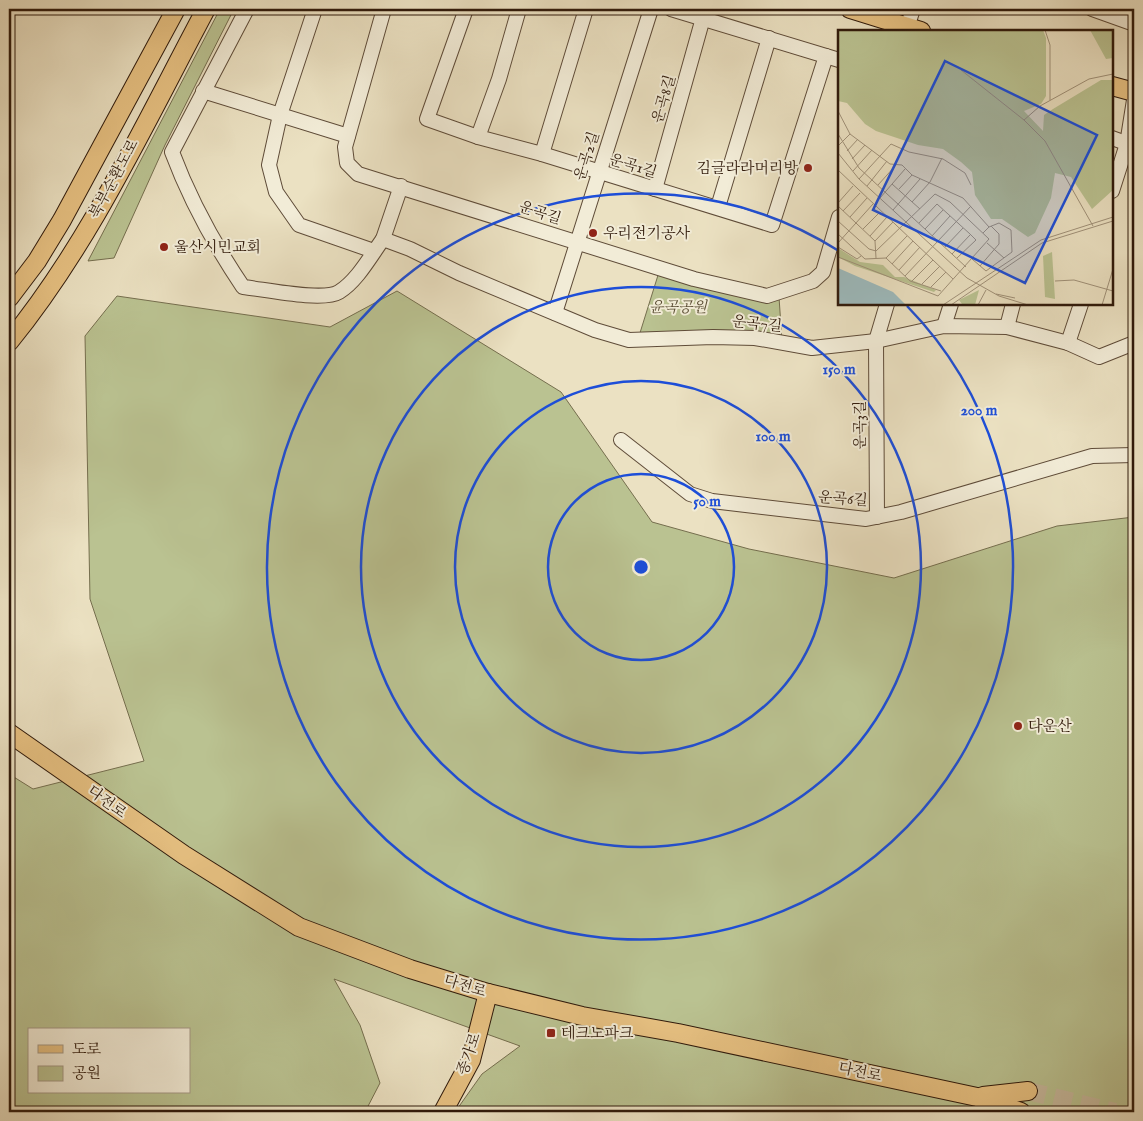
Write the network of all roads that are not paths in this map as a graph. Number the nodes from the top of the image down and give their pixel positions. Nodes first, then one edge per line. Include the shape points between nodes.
1 (176, 9) edge
2 (206, 9) edge
3 (247, 9) edge
4 (314, 9) edge
5 (384, 9) edge
6 (466, 9) edge
7 (519, 9) edge
8 (586, 9) edge
9 (651, 9) edge
10 (671, 9) edge
11 (850, 9) edge
12 (913, 9) edge
13 (1093, 9) edge
14 (703, 18) junction
15 (1134, 24) edge
16 (912, 30) edge
17 (769, 38) junction
18 (833, 58) edge
19 (1113, 86) edge
20 (203, 91) junction
21 (1134, 92) edge
22 (1134, 100) edge
23 (280, 115) junction
24 (348, 136) junction
25 (478, 137) junction
26 (1113, 138) edge
27 (1130, 145) edge
28 (542, 154) junction
29 (598, 172) junction
30 (401, 186) junction
31 (1113, 188) edge
32 (655, 189) junction
33 (718, 207) junction
34 (838, 220) edge
35 (382, 239) junction
36 (576, 242) junction
37 (374, 251) junction
38 (9, 298) edge
39 (887, 305) edge
40 (951, 305) edge
41 (1014, 305) edge
42 (1081, 305) edge
43 (555, 313) junction
44 (944, 326) junction
45 (1007, 328) junction
46 (876, 341) junction
47 (9, 342) edge
48 (1068, 343) junction
49 (1134, 343) edge
50 (621, 440) dead end
51 (1134, 455) edge
52 (877, 517) junction
53 (9, 733) edge
54 (488, 993) junction
55 (1028, 1091) tunnel mouth
56 (978, 1097) junction
57 (443, 1112) edge
58 (1020, 1112) edge

1 - 38 main road, 북부순환도로 via 62,220
2 - 47 main road, 북부순환도로 via 84,235 53,284
3 - 20 street
4 - 23 street
5 - 24 street, 운곡길
6 - 25 street, 운곡1길 via 427,119
7 - 25 street
8 - 28 street
9 - 29 street, 운곡2길
10 - 14 street
11 - 16 main road
12 - 16 street
13 - 15 street
14 - 17 street
14 - 32 street, 운곡8길
17 - 18 street
17 - 33 street
18 - 33 street, 운곡1길 via 772,225
19 - 21 main road
20 - 23 street
20 - 37 street via 172,152 185,186 221,254 243,287 307,296 338,294 359,273
22 - 27 street
23 - 24 street
23 - 37 street via 269,165 276,192 299,225
24 - 30 street, 운곡길 via 345,147 347,164 358,174
25 - 28 street, 운곡1길
26 - 27 street
27 - 31 street
28 - 29 street, 운곡1길
29 - 32 street, 운곡1길
29 - 36 street, 운곡2길
30 - 35 street
30 - 36 street, 운곡길
32 - 33 street, 운곡1길
34 - 36 street, 운곡길 via 823,272 813,281 767,296 694,279
35 - 37 street
35 - 43 street, 운곡7길
36 - 43 street, 운곡2길
39 - 46 street, 운곡3길
40 - 44 street
41 - 45 street
42 - 48 street
43 - 46 street, 운곡7길 via 629,340 755,338 812,348
44 - 45 street, 운곡7길
44 - 46 street, 운곡7길
45 - 48 street, 운곡7길
46 - 52 street, 운곡3길
48 - 49 street, 운곡7길 via 1098,357
50 - 52 street, 운곡6길 via 690,494 712,501 866,520
51 - 52 street, 운곡6길 via 1092,456
53 - 54 main road, 다전로 via 184,855 299,927 410,969
54 - 56 main road, 다전로 via 582,1016 678,1033
54 - 57 main road, 종가로 via 471,1060
55 - 56 main road, 다전로
56 - 58 main road, 다전로

